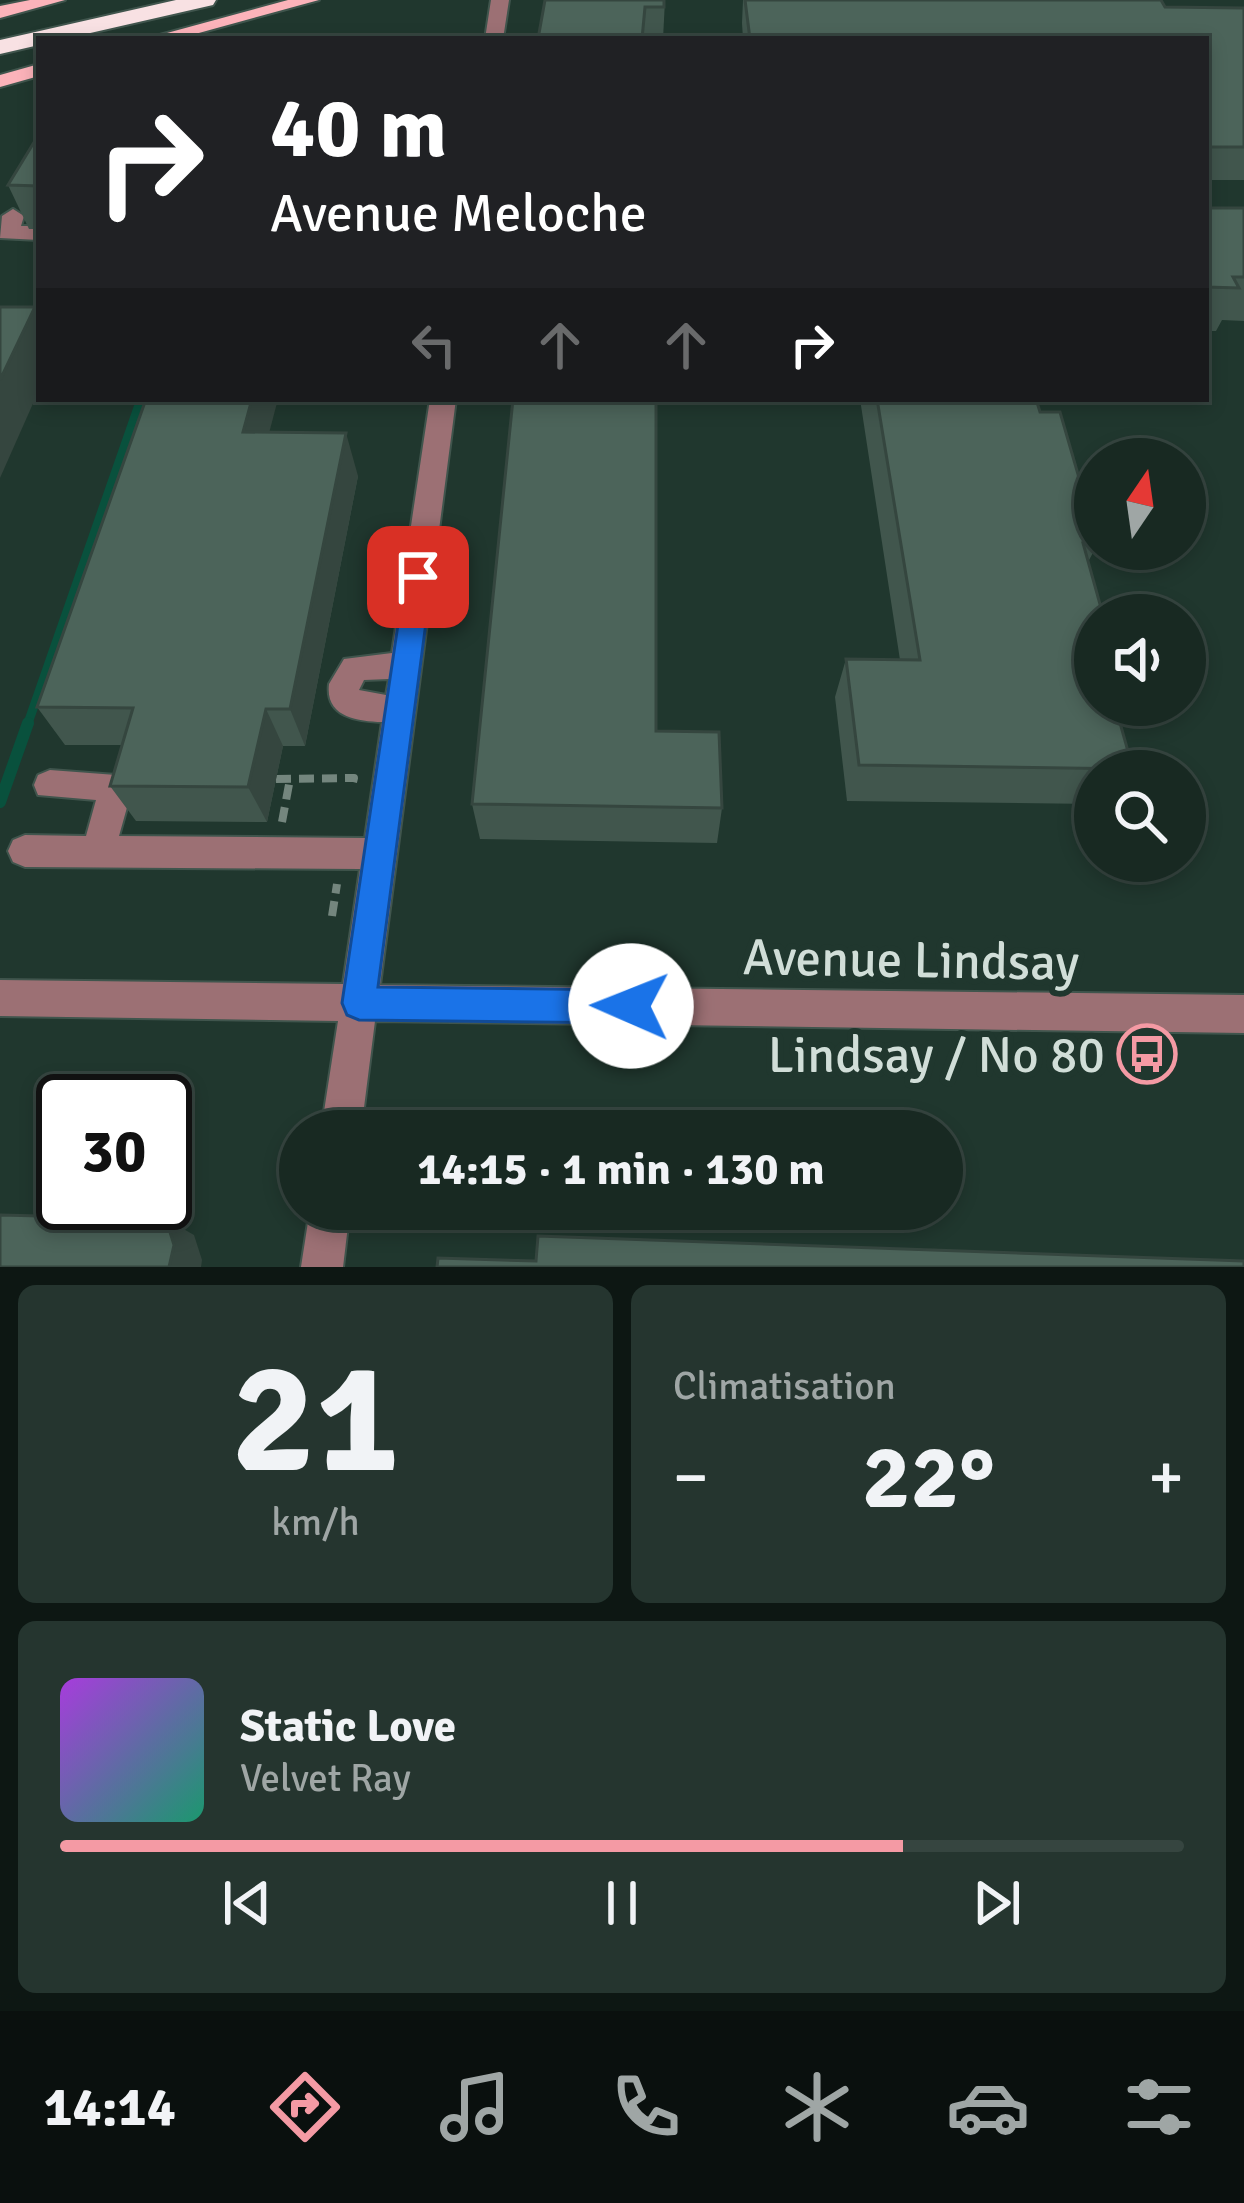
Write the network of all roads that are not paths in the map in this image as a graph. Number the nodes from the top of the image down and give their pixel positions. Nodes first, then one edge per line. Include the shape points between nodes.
1 (56, 0) edge
2 (140, 0) edge
3 (206, 0) edge
4 (310, 0) edge
5 (500, 0) edge
6 (0, 12) edge
7 (0, 32) edge
8 (48, 36) edge
9 (166, 36) edge
10 (494, 36) edge
11 (36, 39) edge
12 (0, 47) edge
13 (36, 71) edge
14 (0, 81) edge
15 (443, 402) edge
16 (406, 665) junction
17 (400, 710) junction
18 (50, 785) dead end
19 (26, 851) dead end
20 (98, 852) junction
21 (380, 854) junction
22 (0, 998) edge
23 (359, 1003) junction
24 (1244, 1014) edge
25 (344, 1110) edge
26 (328, 1230) edge
27 (322, 1267) edge

1 - 6 main road
2 - 7 highway
3 - 8 highway
4 - 9 main road
5 - 10 street
11 - 12 highway
13 - 14 main road
15 - 16 street
16 - 17 street
16 - 17 street via 355,668 344,684 343,695 357,708
17 - 21 street
18 - 20 street via 117,786
19 - 20 street
20 - 21 street
21 - 23 street
22 - 23 street, Avenue Lindsay
23 - 24 street, Avenue Lindsay
23 - 25 street
26 - 27 street

